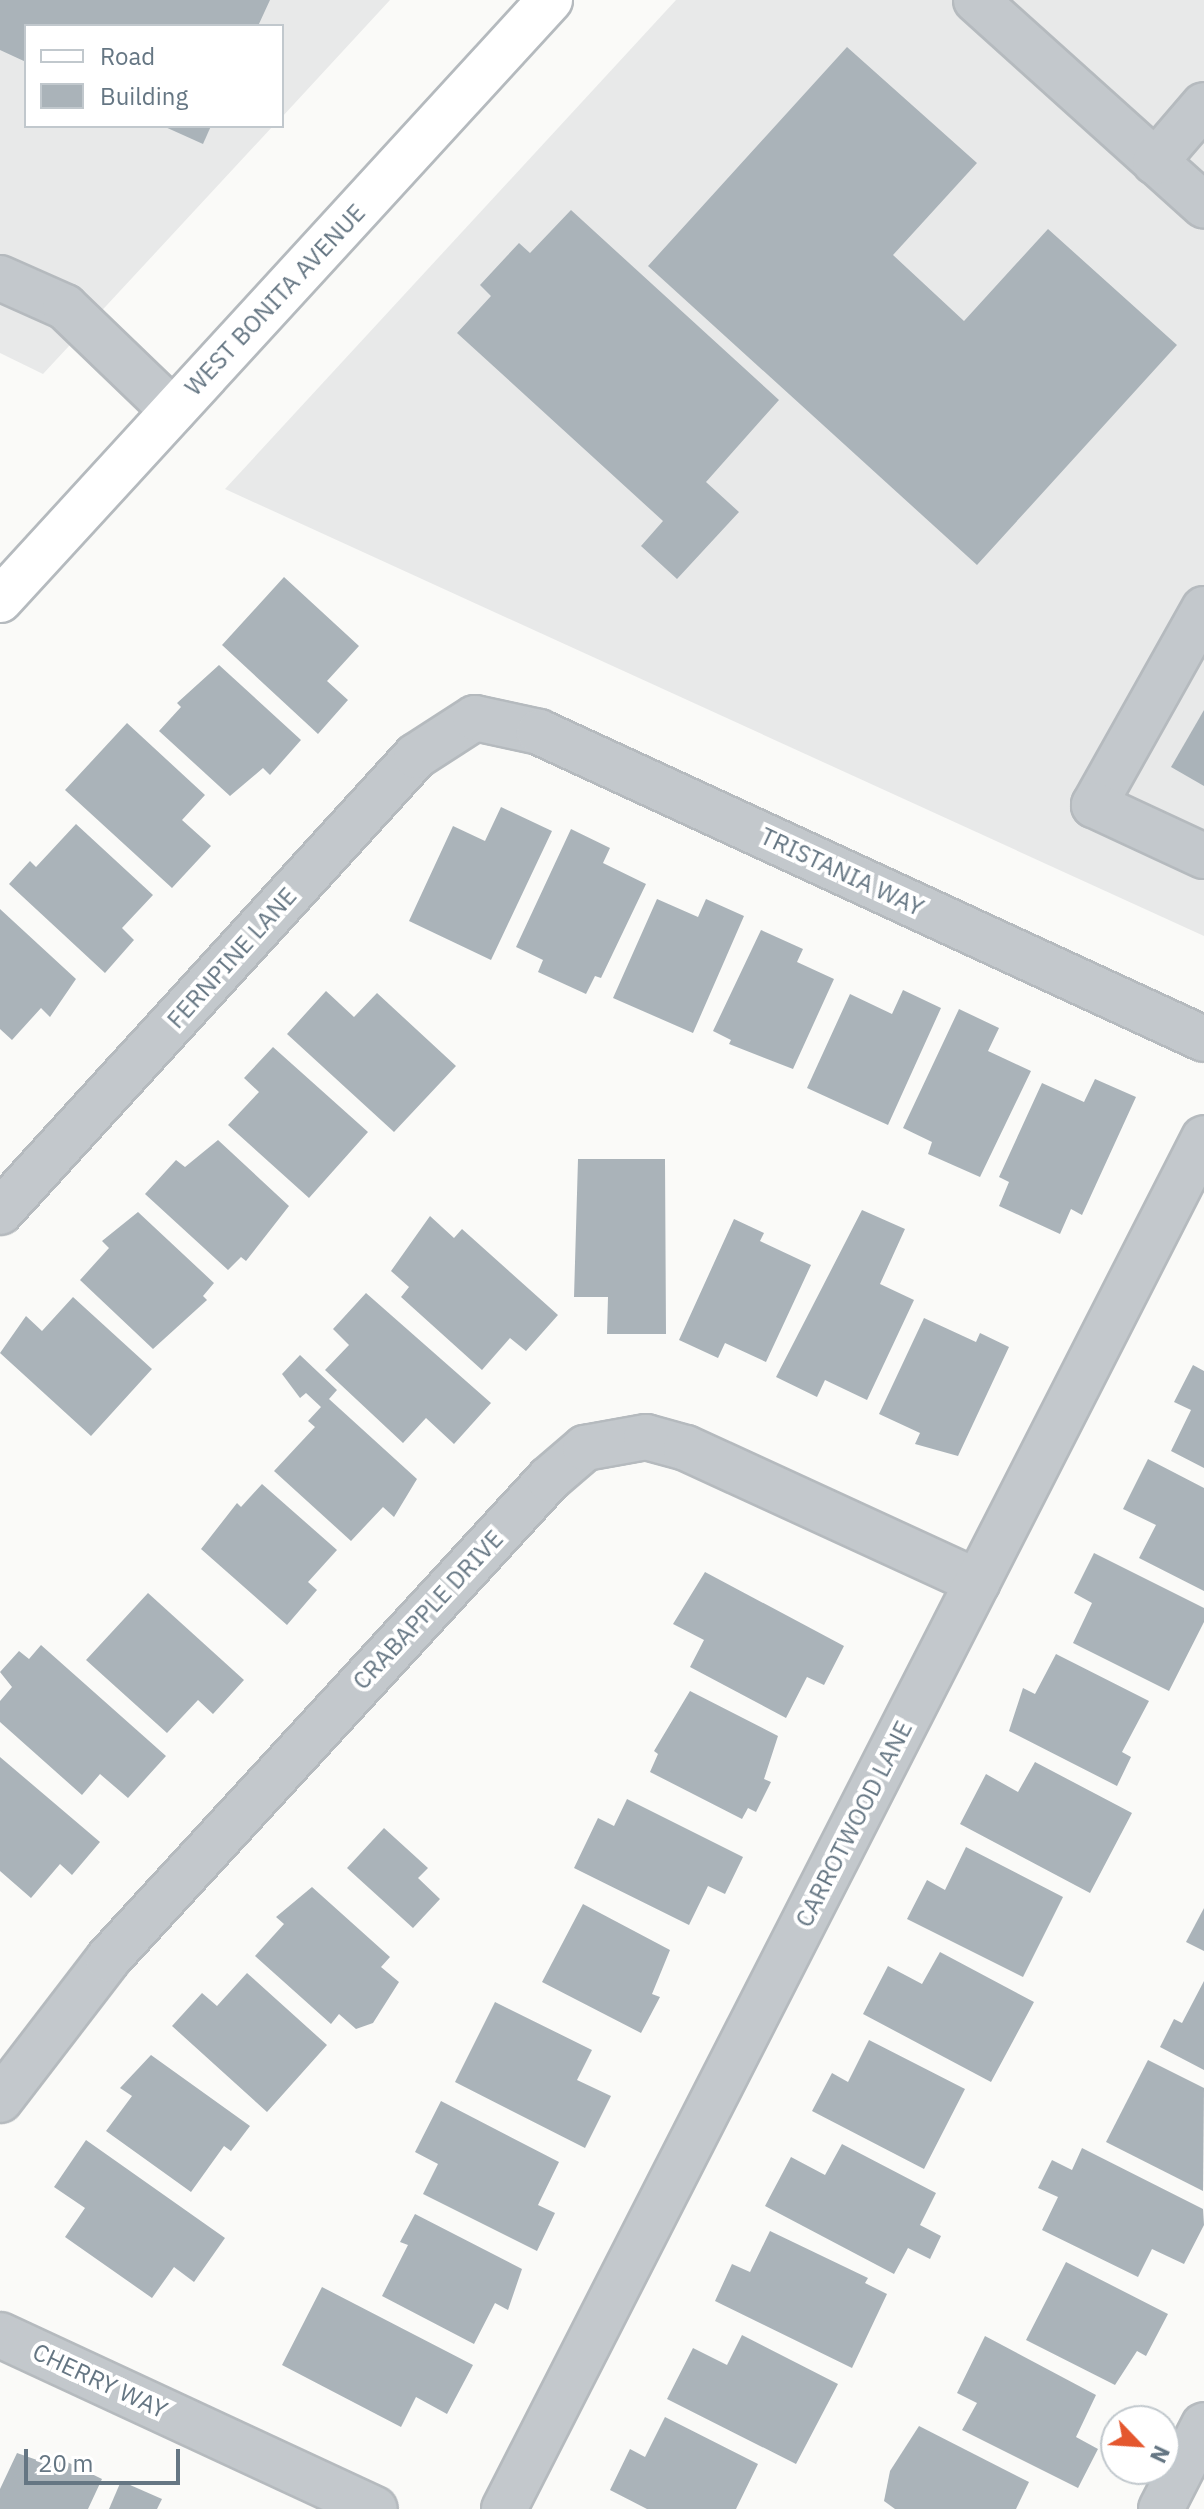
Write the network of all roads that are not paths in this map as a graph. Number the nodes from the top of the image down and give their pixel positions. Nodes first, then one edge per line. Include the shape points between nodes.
1 (550, 0) edge
2 (976, 0) edge
3 (1204, 105) edge
4 (1155, 162) junction
5 (1204, 205) edge
6 (0, 278) edge
7 (173, 411) junction
8 (0, 600) edge
9 (1204, 609) edge
10 (475, 718) joint
11 (1204, 856) edge
12 (1204, 1039) edge
13 (1204, 1138) edge
14 (0, 1212) edge
15 (978, 1582) junction
16 (0, 2100) edge
17 (0, 2335) edge
18 (1204, 2425) edge
19 (375, 2509) edge
20 (504, 2509) edge
21 (1161, 2509) edge

1 - 7 main road, WEST BONITA AVENUE
2 - 4 street
3 - 4 street
4 - 5 street
6 - 7 street via 65,307
7 - 8 main road, WEST BONITA AVENUE
9 - 11 street via 1094,805
10 - 12 street, TRISTANIA WAY via 539,732
10 - 14 street, FERNPINE LANE via 416,756
13 - 15 street, CARROTWOOD LANE
15 - 16 street, CRABAPPLE DRIVE via 686,1448 646,1437 585,1448 549,1479 108,1959
15 - 20 street, CARROTWOOD LANE
17 - 19 street, CHERRY WAY
18 - 21 street

